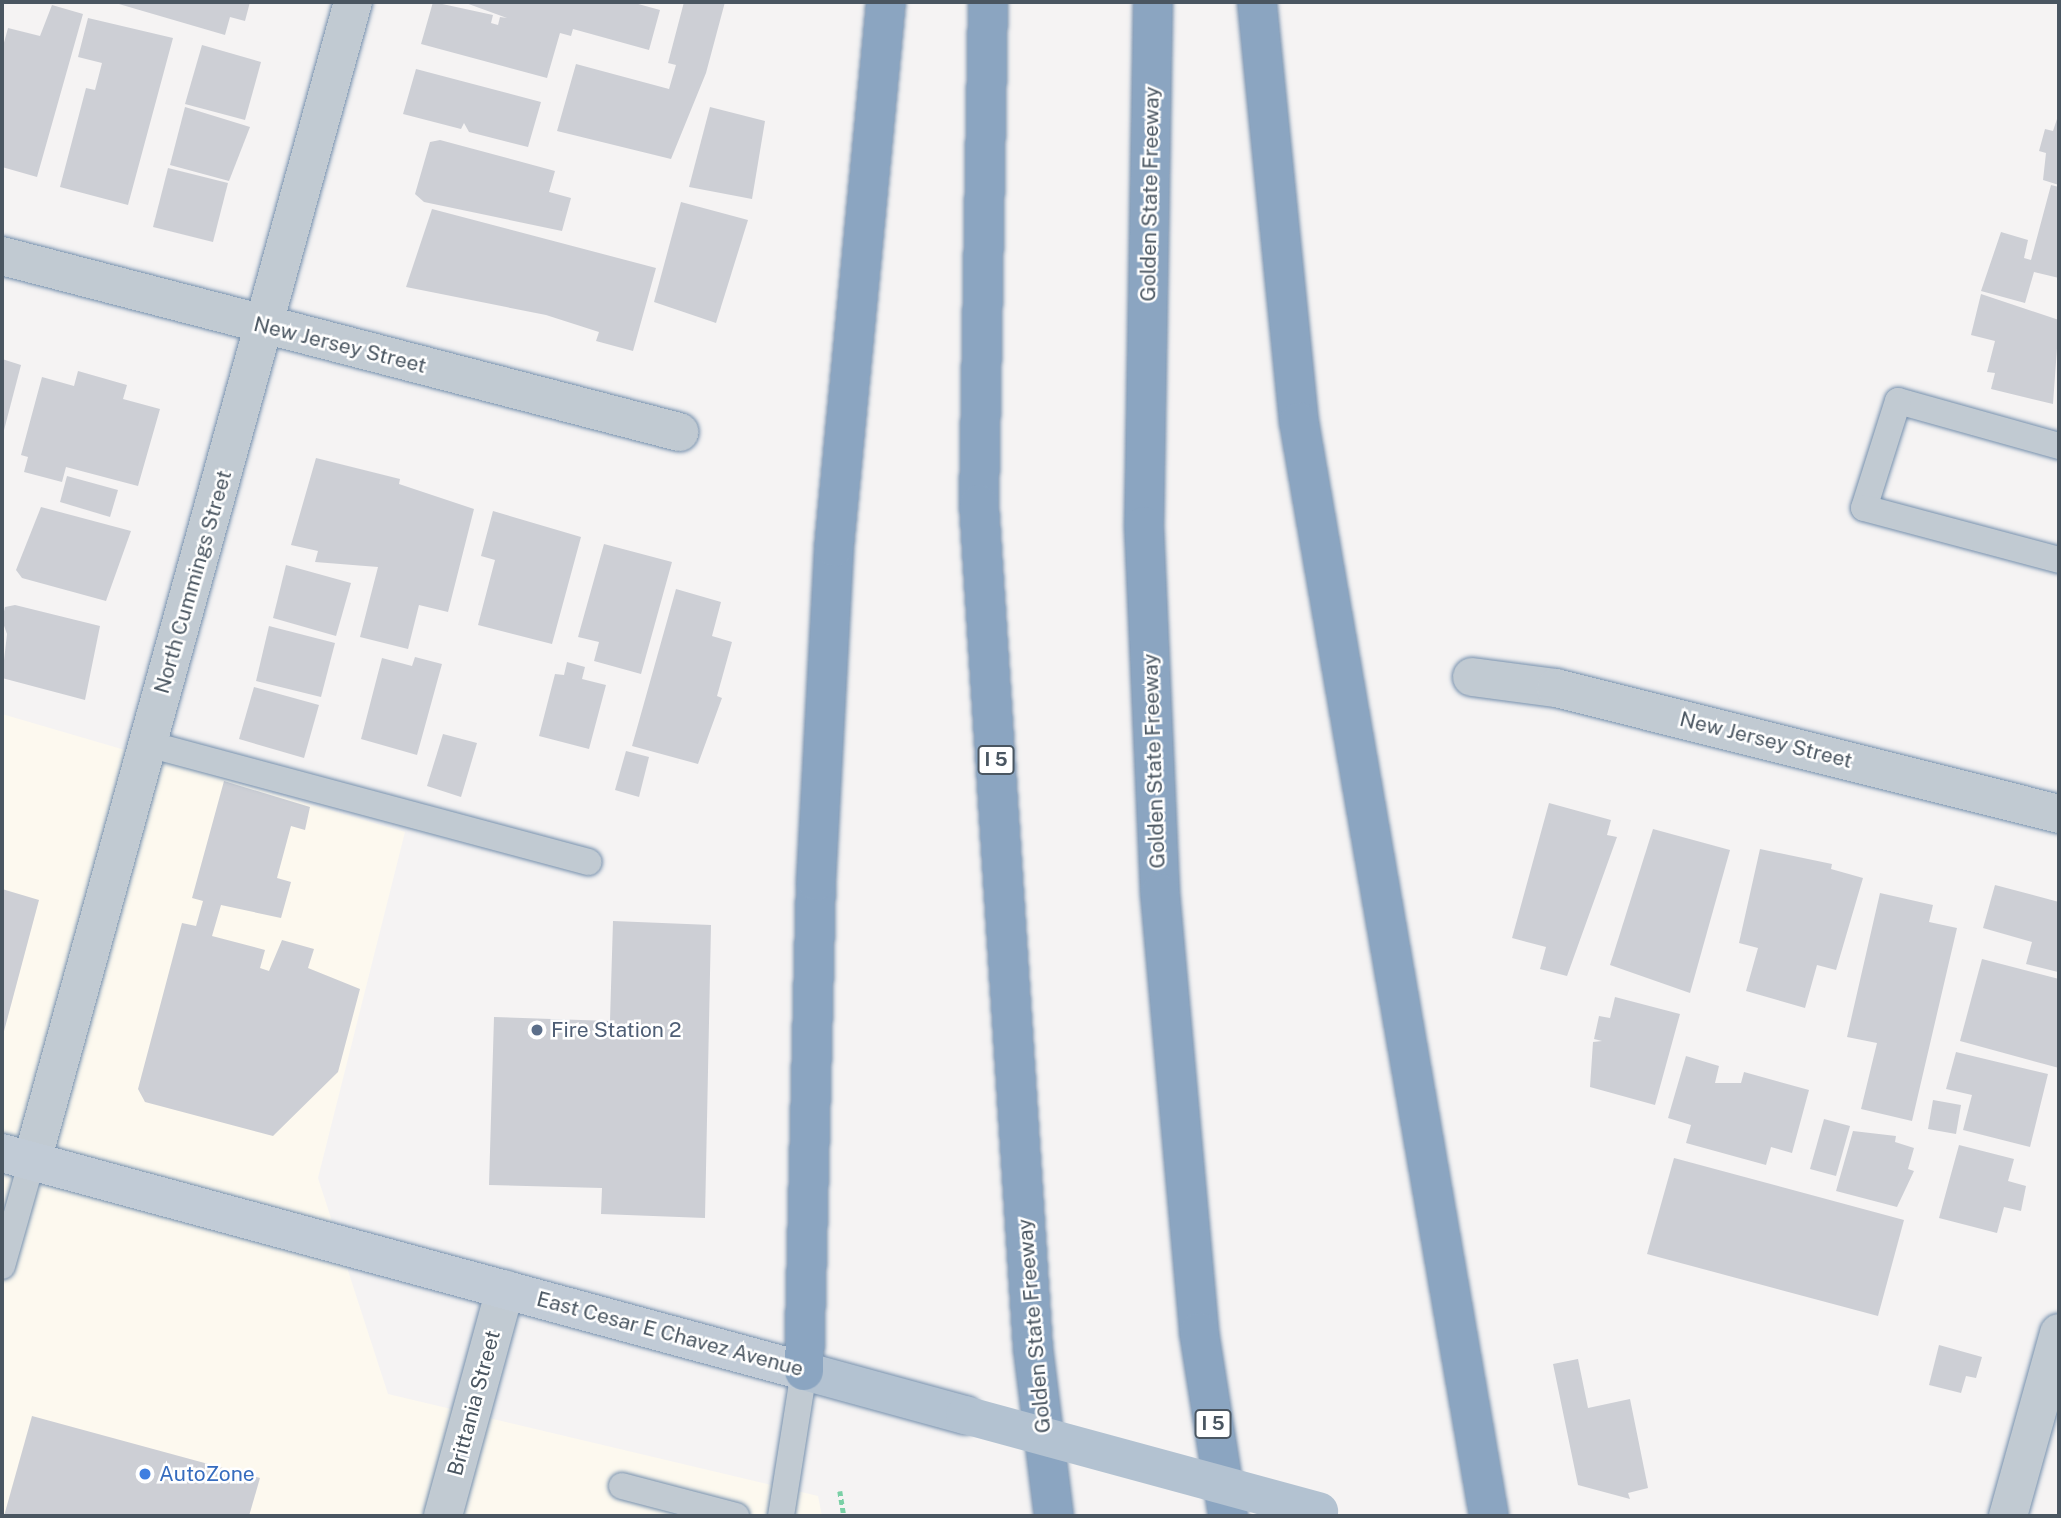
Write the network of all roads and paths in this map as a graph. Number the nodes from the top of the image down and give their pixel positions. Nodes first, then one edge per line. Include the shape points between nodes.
1 (353, 2) edge
2 (886, 2) edge
3 (988, 2) edge
4 (1153, 2) edge
5 (1257, 2) edge
6 (2, 256) edge
7 (264, 326) junction
8 (679, 432) dead end
9 (2059, 446) edge
10 (2059, 560) edge
11 (1472, 677) dead end
12 (148, 744) junction
13 (2059, 814) edge
14 (588, 862) dead end
15 (17, 1157) edge
16 (2, 1266) edge
17 (505, 1289) junction
18 (2059, 1333) edge
19 (804, 1371) junction
20 (622, 1486) dead end
21 (840, 1490) dead end
22 (1329, 1514) edge
23 (443, 1516) edge
24 (737, 1516) edge
25 (781, 1516) edge
26 (845, 1516) edge
27 (1054, 1516) edge
28 (1227, 1516) edge
29 (1489, 1516) edge
30 (2008, 1516) edge

1 - 7 street, North Cummings Street
2 - 19 highway via 834,547 816,881
3 - 27 highway, Golden State Freeway / I 5 via 979,504 1032,1348
4 - 28 highway, Golden State Freeway / I 5 via 1144,526 1160,893 1199,1332
5 - 29 highway via 1299,422
6 - 7 street, New Jersey Street
7 - 8 street, New Jersey Street
7 - 12 street, North Cummings Street
9 - 10 lane via 1898,401 1864,508
11 - 13 street, New Jersey Street via 1556,688
12 - 14 lane
12 - 15 street, North Cummings Street
15 - 16 lane
15 - 17 main road, East Cesar E Chavez Avenue
17 - 19 main road, East Cesar E Chavez Avenue
17 - 23 street, Brittania Street
18 - 30 street
19 - 22 main road, East Cesar E Chavez Avenue, bridge
19 - 25 lane
20 - 24 lane
21 - 26 path

